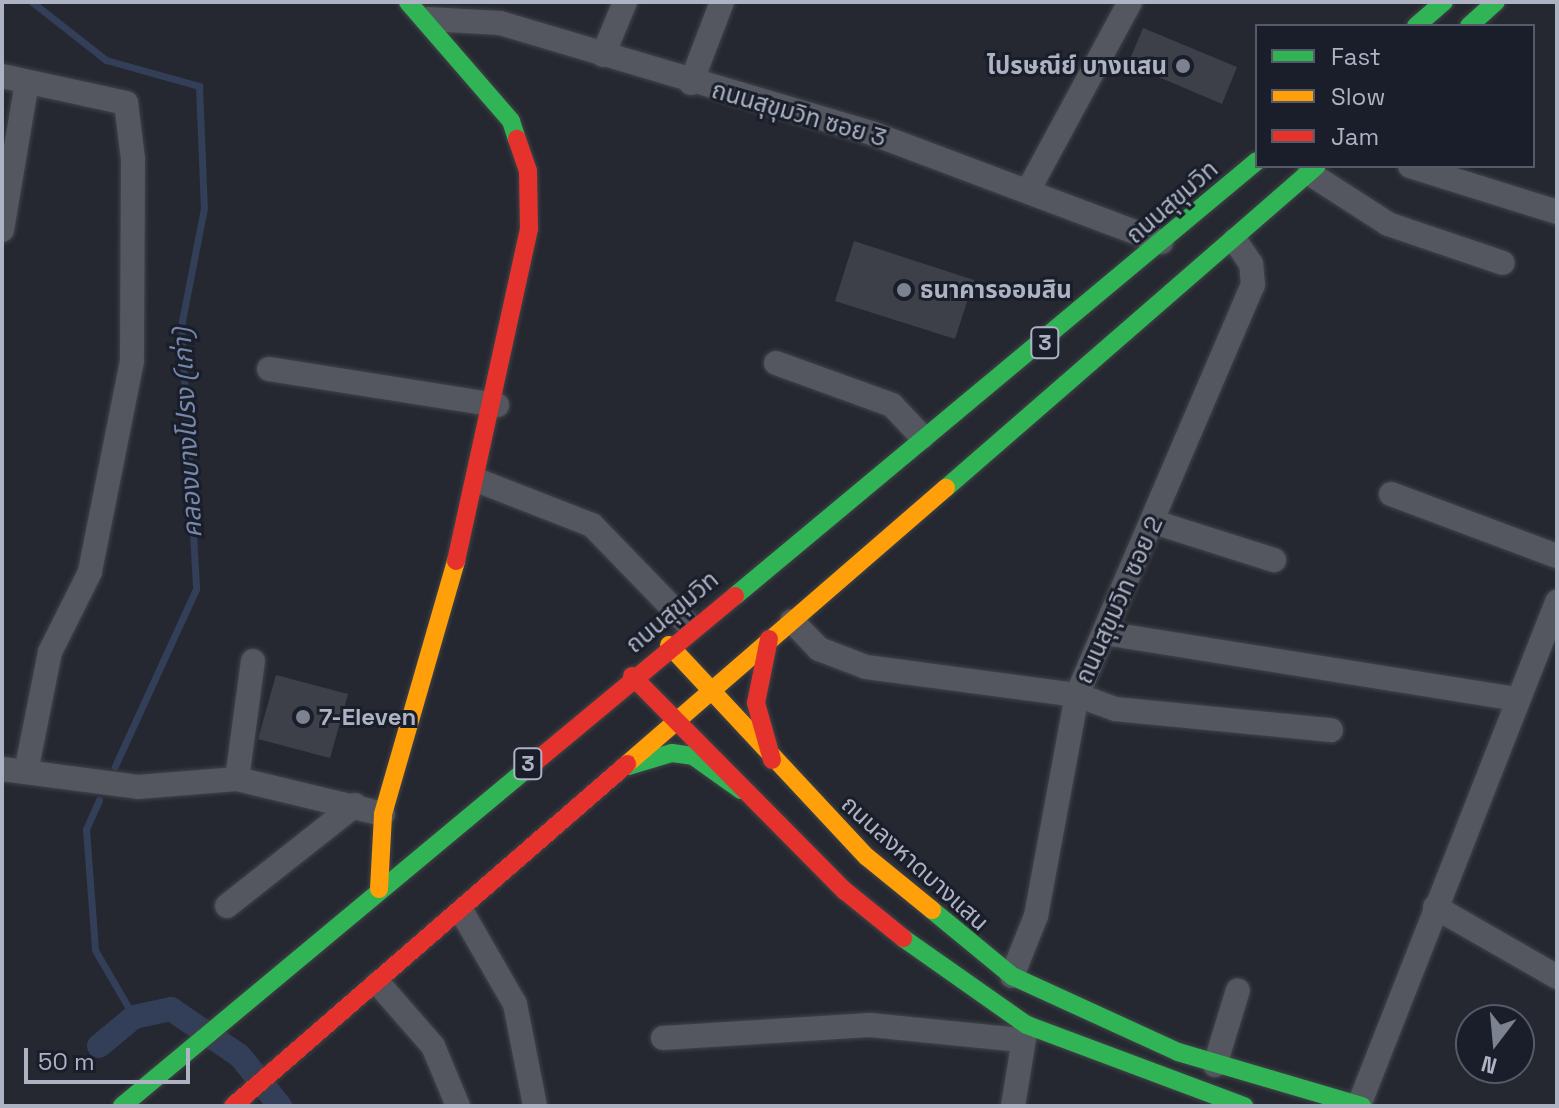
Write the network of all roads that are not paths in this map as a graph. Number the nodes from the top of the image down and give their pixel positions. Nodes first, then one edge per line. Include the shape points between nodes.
1 (408, 2) edge
2 (625, 2) edge
3 (722, 2) edge
4 (1130, 2) edge
5 (1444, 2) edge
6 (1496, 2) edge
7 (428, 19) junction
8 (1418, 24) edge
9 (1471, 24) edge
10 (603, 55) junction
11 (2, 76) edge
12 (27, 82) junction
13 (691, 83) junction
14 (1255, 163) edge
15 (1416, 168) edge
16 (1313, 170) edge
17 (1030, 187) junction
18 (1557, 212) edge
19 (2, 230) edge
20 (1235, 240) junction
21 (1161, 242) junction
22 (1503, 263) dead end
23 (776, 363) dead end
24 (269, 369) dead end
25 (497, 405) junction
26 (922, 437) junction
27 (479, 481) junction
28 (1391, 494) dead end
29 (1154, 522) junction
30 (1557, 556) edge
31 (1274, 560) dead end
32 (1557, 602) edge
33 (792, 621) junction
34 (691, 627) junction
35 (1104, 633) junction
36 (769, 639) junction
37 (669, 645) junction
38 (253, 661) dead end
39 (632, 676) junction
40 (707, 691) junction
41 (1077, 695) junction
42 (1518, 699) junction
43 (672, 721) junction
44 (1331, 730) dead end
45 (772, 760) junction
46 (620, 769) junction
47 (14, 770) edge
48 (237, 779) junction
49 (741, 790) junction
50 (355, 805) junction
51 (383, 814) junction
52 (379, 889) junction
53 (227, 906) dead end
54 (1435, 907) junction
55 (462, 912) junction
56 (1012, 976) junction
57 (1557, 977) edge
58 (378, 983) junction
59 (1238, 990) dead end
60 (1024, 1032) junction
61 (663, 1038) dead end
62 (1215, 1065) junction
63 (122, 1106) edge
64 (233, 1106) edge
65 (458, 1106) edge
66 (535, 1106) edge
67 (1013, 1106) edge
68 (1244, 1106) edge
69 (1360, 1106) edge

1 - 7 main road
2 - 10 street
3 - 13 street
4 - 17 street
5 - 8 main road
6 - 9 main road
7 - 10 street, ถนนสุขุมวิท ซอย 3 via 500,23
7 - 25 main road via 511,121 528,171 529,229
10 - 13 street, ถนนสุขุมวิท ซอย 3
11 - 12 street
12 - 19 street
12 - 47 street via 126,103 135,327 90,572 50,652
13 - 17 street, ถนนสุขุมวิท ซอย 3
14 - 21 main road, ถนนสุขุมวิท / 3
15 - 18 street
16 - 20 main road, 3
16 - 22 street via 1388,224
17 - 21 street, ถนนสุขุมวิท ซอย 3
20 - 29 street, ถนนสุขุมวิท ซอย 2 via 1251,264 1253,285
20 - 33 main road, 3
21 - 26 main road, ถนนสุขุมวิท / 3 via 1029,358
23 - 26 street via 892,405
24 - 25 street
25 - 27 main road
26 - 34 main road, ถนนสุขุมวิท / 3
27 - 34 street via 592,525
27 - 51 main road
28 - 30 street
29 - 31 street
29 - 35 street, ถนนสุขุมวิท ซอย 2
32 - 42 street
33 - 36 main road, 3
33 - 41 street via 819,649 853,664
34 - 37 main road, ถนนสุขุมวิท / 3
35 - 41 street, ถนนสุขุมวิท ซอย 2
35 - 42 street
36 - 40 main road, 3
36 - 45 main road via 756,703
37 - 39 main road, ถนนสุขุมวิท / 3
37 - 40 main road, ถนนลงหาดบางแสน
38 - 48 street
39 - 43 main road
39 - 52 main road, ถนนสุขุมวิท / 3
40 - 43 main road, 3
40 - 45 main road, ถนนลงหาดบางแสน
41 - 44 street via 1115,709
41 - 56 street, ถนนสุขุมวิท ซอย 2 via 1036,916
42 - 54 street
43 - 46 main road, 3
43 - 49 main road
45 - 56 main road, ถนนลงหาดบางแสน via 879,868
46 - 49 main road via 661,755 693,756
46 - 55 main road, 3
47 - 48 street via 149,787
48 - 50 street
49 - 60 main road via 902,939
50 - 51 street
50 - 53 street
51 - 52 main road
52 - 63 main road, ถนนสุขุมวิท / 3
54 - 57 street
54 - 69 street
55 - 58 main road, 3
55 - 66 street via 515,1004
56 - 62 main road, ถนนลงหาดบางแสน
58 - 64 main road, 3
58 - 65 street via 433,1046
59 - 62 street
60 - 61 street via 870,1025
60 - 67 street
60 - 68 main road
62 - 69 main road, ถนนลงหาดบางแสน

